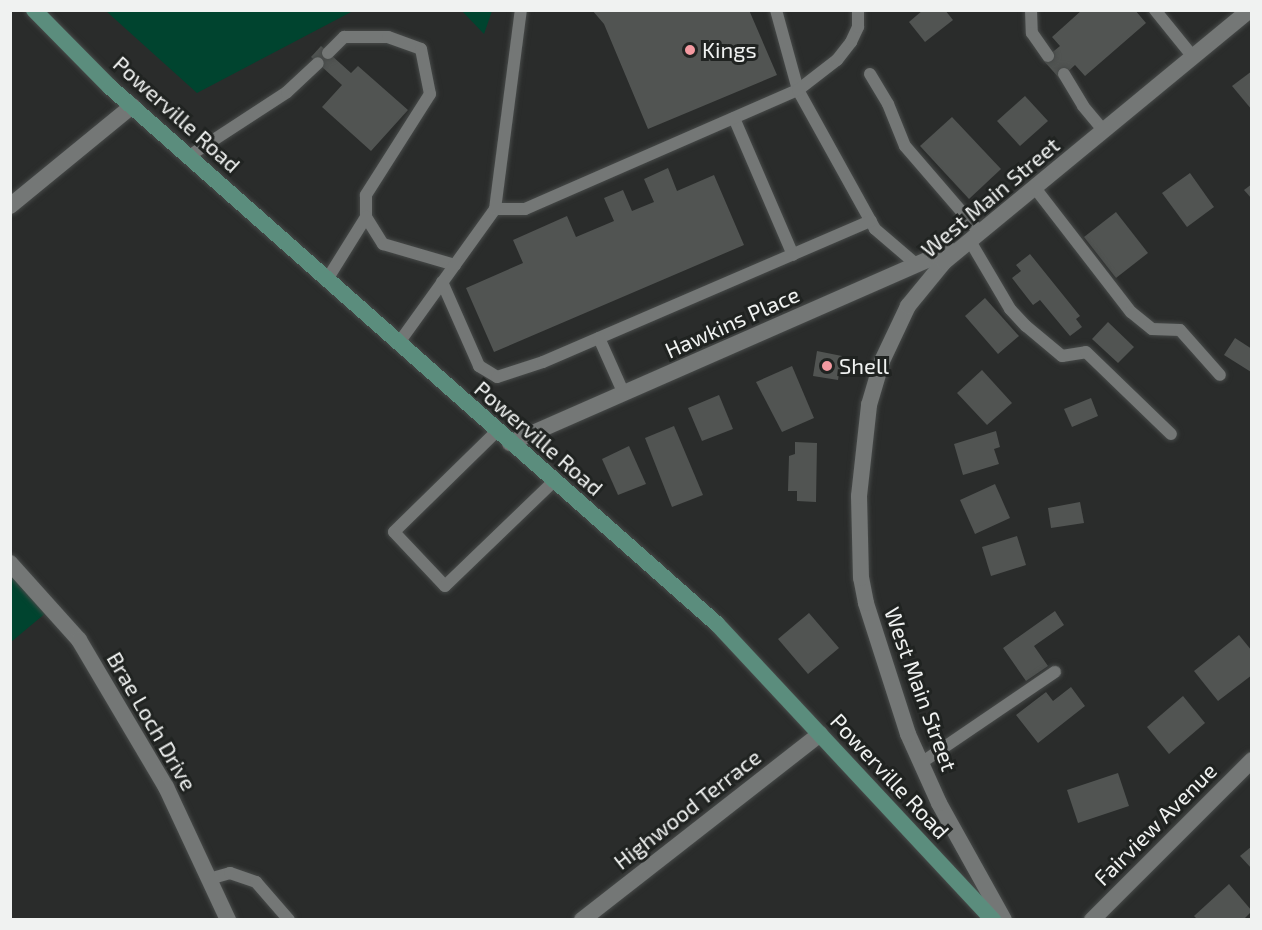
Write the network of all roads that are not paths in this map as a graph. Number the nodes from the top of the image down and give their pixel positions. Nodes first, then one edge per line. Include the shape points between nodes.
1 (34, 10) edge
2 (521, 10) edge
3 (776, 10) edge
4 (858, 10) edge
5 (1031, 10) edge
6 (1155, 10) edge
7 (1250, 10) edge
8 (328, 53) dead end
9 (1048, 56) dead end
10 (1193, 57) junction
11 (318, 63) dead end
12 (870, 74) dead end
13 (1064, 74) dead end
14 (798, 90) junction
15 (132, 106) junction
16 (734, 118) junction
17 (1104, 130) junction
18 (189, 156) junction
19 (1035, 188) junction
20 (10, 206) edge
21 (495, 209) junction
22 (366, 217) junction
23 (871, 221) junction
24 (975, 237) junction
25 (793, 255) junction
26 (455, 265) junction
27 (917, 265) junction
28 (328, 278) junction
29 (442, 282) junction
30 (600, 338) junction
31 (398, 344) junction
32 (1220, 375) dead end
33 (624, 394) junction
34 (497, 431) junction
35 (1171, 434) dead end
36 (510, 443) junction
37 (554, 481) junction
38 (10, 563) edge
39 (1055, 672) dead end
40 (820, 734) junction
41 (1251, 760) edge
42 (921, 763) junction
43 (209, 879) junction
44 (228, 920) edge
45 (289, 920) edge
46 (582, 920) edge
47 (993, 920) edge
48 (1004, 920) edge
49 (1092, 920) edge

1 - 15 main road, Powerville Road
2 - 21 lane
3 - 14 lane
4 - 14 lane via 858,27 851,42 837,60
5 - 9 lane via 1032,33
6 - 10 lane
7 - 10 street, West Main Street
8 - 22 lane via 344,37 388,37 421,49 430,94 366,195
10 - 17 street, West Main Street
11 - 18 lane via 288,92
12 - 24 lane via 888,104 905,147
13 - 17 lane via 1083,106
14 - 16 lane
14 - 23 lane
15 - 18 main road, Powerville Road
15 - 20 street
16 - 21 lane via 525,209
16 - 25 lane
17 - 19 street, West Main Street
18 - 28 main road, Powerville Road
19 - 24 street, West Main Street
19 - 32 lane via 1131,312 1152,329 1180,330
21 - 26 lane
22 - 26 lane via 383,244
22 - 28 lane
23 - 25 lane
23 - 27 lane
24 - 27 street, Hawkins Place
24 - 35 lane via 1010,309 1026,326 1062,356 1086,352
24 - 42 street, West Main Street via 944,262 908,306 882,361 862,450 861,578 882,661
25 - 30 lane
26 - 29 lane
27 - 33 street, Hawkins Place
28 - 31 main road, Powerville Road
29 - 30 lane via 479,366 497,377
29 - 31 lane
30 - 33 lane
31 - 34 main road, Powerville Road
33 - 36 street, Hawkins Place
34 - 36 main road, Powerville Road
34 - 37 lane via 394,532 445,586
36 - 37 main road, Powerville Road
37 - 40 main road, Powerville Road via 717,624
38 - 43 street, Brae Loch Drive via 79,640 166,787
39 - 42 lane
40 - 46 street, Highwood Terrace
40 - 47 main road, Powerville Road
41 - 49 street, Fairview Avenue
42 - 48 street, West Main Street
43 - 44 street, Brae Loch Drive
43 - 45 lane via 230,873 249,878

